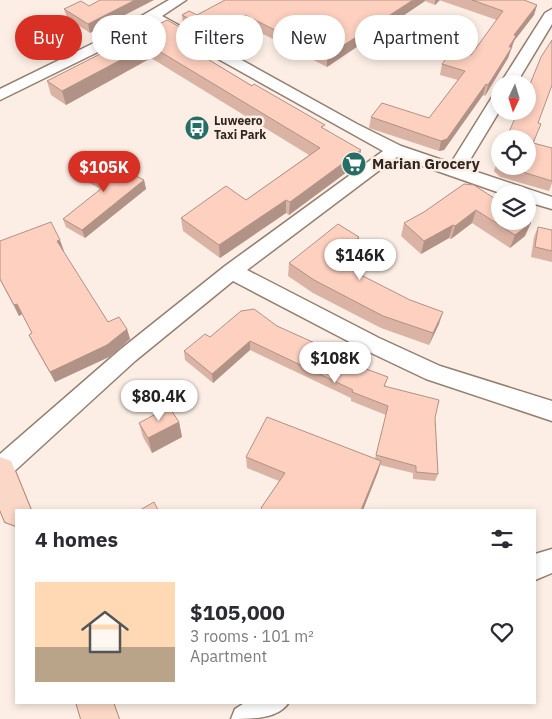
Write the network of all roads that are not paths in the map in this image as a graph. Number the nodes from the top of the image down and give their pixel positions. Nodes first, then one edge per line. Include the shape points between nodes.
1 (179, 0) edge
2 (552, 13) edge
3 (154, 15) edge
4 (166, 24) edge
5 (92, 49) edge
6 (514, 75) edge
7 (0, 95) edge
8 (491, 112) edge
9 (395, 150) junction
10 (455, 170) junction
11 (497, 185) edge
12 (536, 199) edge
13 (552, 204) edge
14 (232, 271) junction
15 (552, 411) edge
16 (0, 470) edge
17 (15, 509) edge
18 (552, 560) edge
19 (536, 567) edge
20 (95, 704) edge
21 (271, 704) edge
22 (100, 719) edge
23 (245, 719) edge

1 - 3 street
2 - 6 street
4 - 9 street
5 - 7 street
8 - 10 street
9 - 10 street
9 - 14 street
10 - 11 street
12 - 13 street
14 - 15 street via 434,373
14 - 16 street via 128,355
16 - 17 main road
18 - 19 street
20 - 22 main road
21 - 23 street

